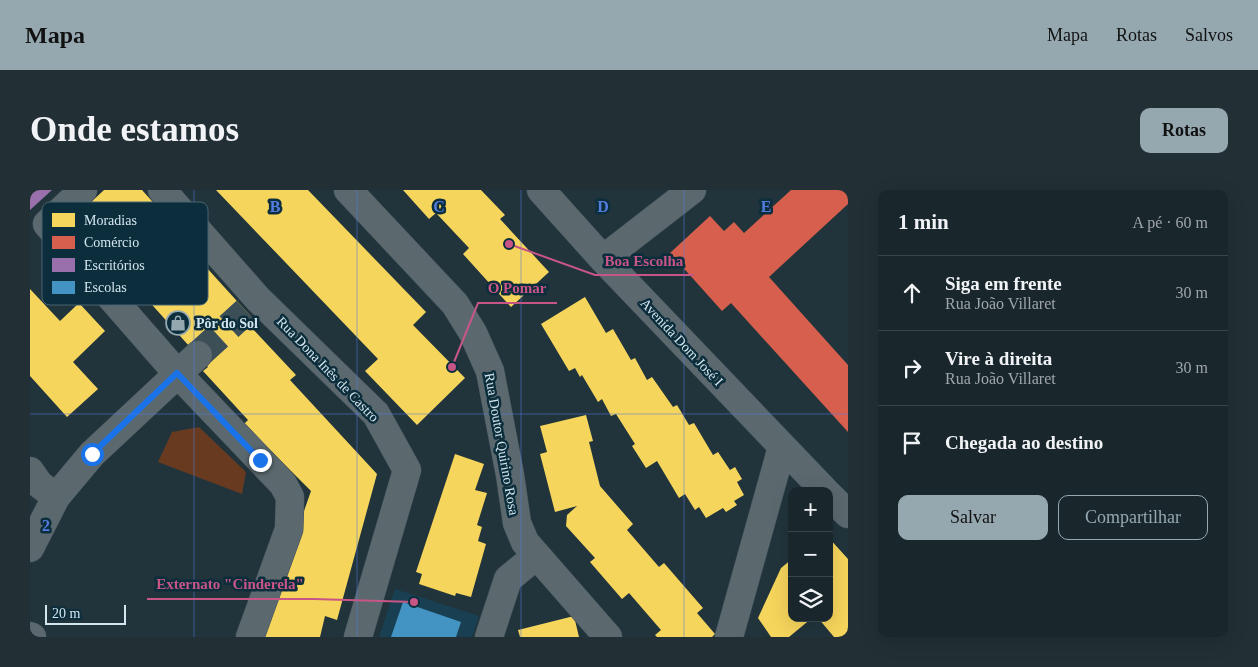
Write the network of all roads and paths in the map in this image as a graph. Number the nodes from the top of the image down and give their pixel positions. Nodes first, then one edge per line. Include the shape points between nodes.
1 (83, 190) edge
2 (162, 190) edge
3 (348, 190) edge
4 (541, 190) edge
5 (692, 190) edge
6 (70, 202) edge
7 (171, 202) edge
8 (208, 249) edge
9 (603, 259) junction
10 (118, 305) edge
11 (198, 355) tunnel mouth
12 (177, 373) junction
13 (782, 447) junction
14 (30, 471) edge
15 (822, 487) edge
16 (56, 497) junction
17 (833, 499) edge
18 (848, 514) edge
19 (30, 548) edge
20 (536, 556) junction
21 (250, 637) edge
22 (358, 637) edge
23 (489, 637) edge
24 (608, 637) edge
25 (729, 637) edge

1 - 6 street
2 - 7 street, Rua Dona Inês de Castro
3 - 20 street, Rua Doutor Quirino Rosa via 455,304 473,333 490,371 517,523 525,542
4 - 9 street, Avenida Dom José I
5 - 9 street
8 - 22 street, Rua Dona Inês de Castro via 252,305 376,414 407,470
9 - 13 street, Avenida Dom José I
10 - 12 street
11 - 12 street
12 - 16 street via 92,454
12 - 21 street via 283,484 290,498 289,529
13 - 15 street, Avenida Dom José I
13 - 25 street
14 - 16 street via 39,484
16 - 19 street
17 - 18 street
20 - 23 street via 508,579
20 - 24 street, Rua Doutor Quirino Rosa

